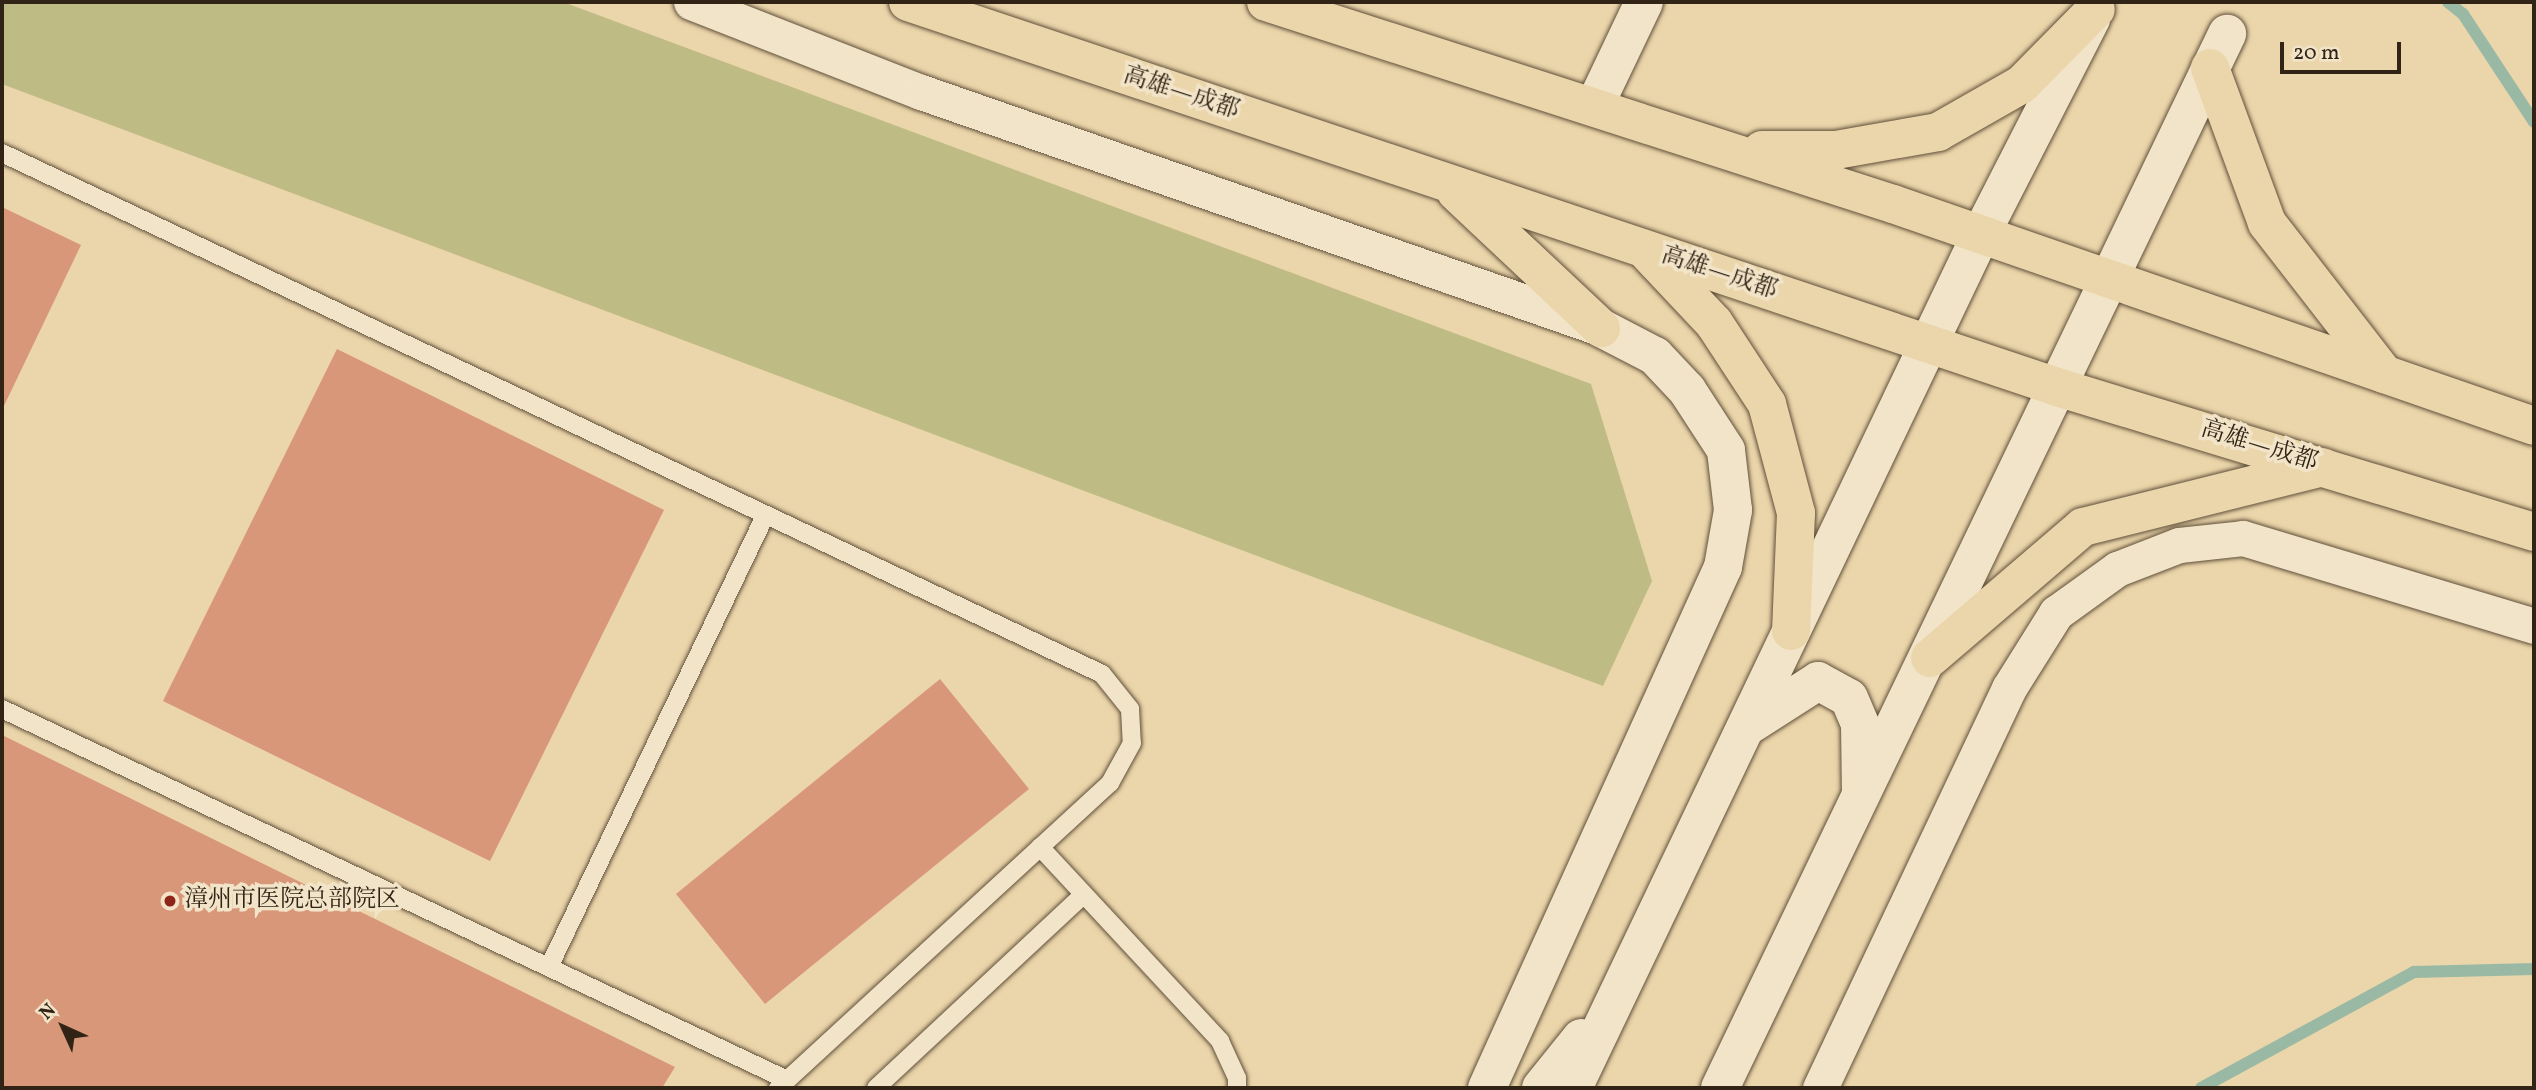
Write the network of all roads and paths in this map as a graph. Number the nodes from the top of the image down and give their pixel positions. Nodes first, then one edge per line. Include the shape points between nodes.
1 (691, 2) edge
2 (908, 2) edge
3 (1266, 2) edge
4 (1644, 2) edge
5 (2098, 6) edge
6 (2227, 34) dead end
7 (2210, 68) junction
8 (1594, 107) junction
9 (1725, 149) junction
10 (2, 153) edge
11 (1446, 183) junction
12 (1980, 234) junction
13 (1644, 249) junction
14 (2107, 279) junction
15 (1601, 328) junction
16 (1929, 344) junction
17 (2384, 374) junction
18 (2057, 387) junction
19 (2534, 426) edge
20 (2325, 467) junction
21 (765, 516) junction
22 (2534, 532) edge
23 (2534, 626) edge
24 (1791, 631) junction
25 (1930, 658) junction
26 (2, 709) edge
27 (1745, 728) junction
28 (1862, 799) junction
29 (1040, 847) junction
30 (1084, 894) junction
31 (549, 967) junction
32 (1620, 989) junction
33 (781, 1084) edge
34 (1722, 1086) edge
35 (876, 1088) edge
36 (1237, 1088) edge
37 (1487, 1088) edge
38 (1541, 1088) edge
39 (1573, 1088) edge
40 (1820, 1088) edge

1 - 15 street via 921,92
2 - 11 highway, 高雄—成都
3 - 8 highway
4 - 8 street
5 - 9 highway via 2022,83 1938,132 1836,150
5 - 12 street
6 - 7 street
7 - 14 street
7 - 17 highway via 2267,223
8 - 9 highway
9 - 12 highway
10 - 21 lane
11 - 13 highway, 高雄—成都
11 - 15 highway
12 - 14 highway
12 - 16 street
13 - 16 highway, 高雄—成都
13 - 24 highway via 1714,323 1766,404 1796,513
14 - 17 highway
14 - 18 street
15 - 37 street via 1655,356 1688,390 1726,450 1733,510 1723,567
16 - 18 highway, 高雄—成都
16 - 24 street
17 - 19 highway
18 - 20 highway, 高雄—成都
18 - 25 street
20 - 22 highway, 高雄—成都
20 - 25 highway via 2083,527
21 - 29 lane via 1102,674 1130,709 1132,743 1110,783
21 - 31 lane
23 - 40 street via 2244,538 2179,545 2117,569 2056,613 2009,688
24 - 27 street
25 - 28 street
26 - 31 lane
27 - 28 street via 1818,681 1849,698 1860,724
27 - 32 street
28 - 34 street
29 - 30 lane
29 - 33 lane
30 - 35 lane
30 - 36 lane via 1220,1041
31 - 33 lane
32 - 38 street
32 - 39 street

